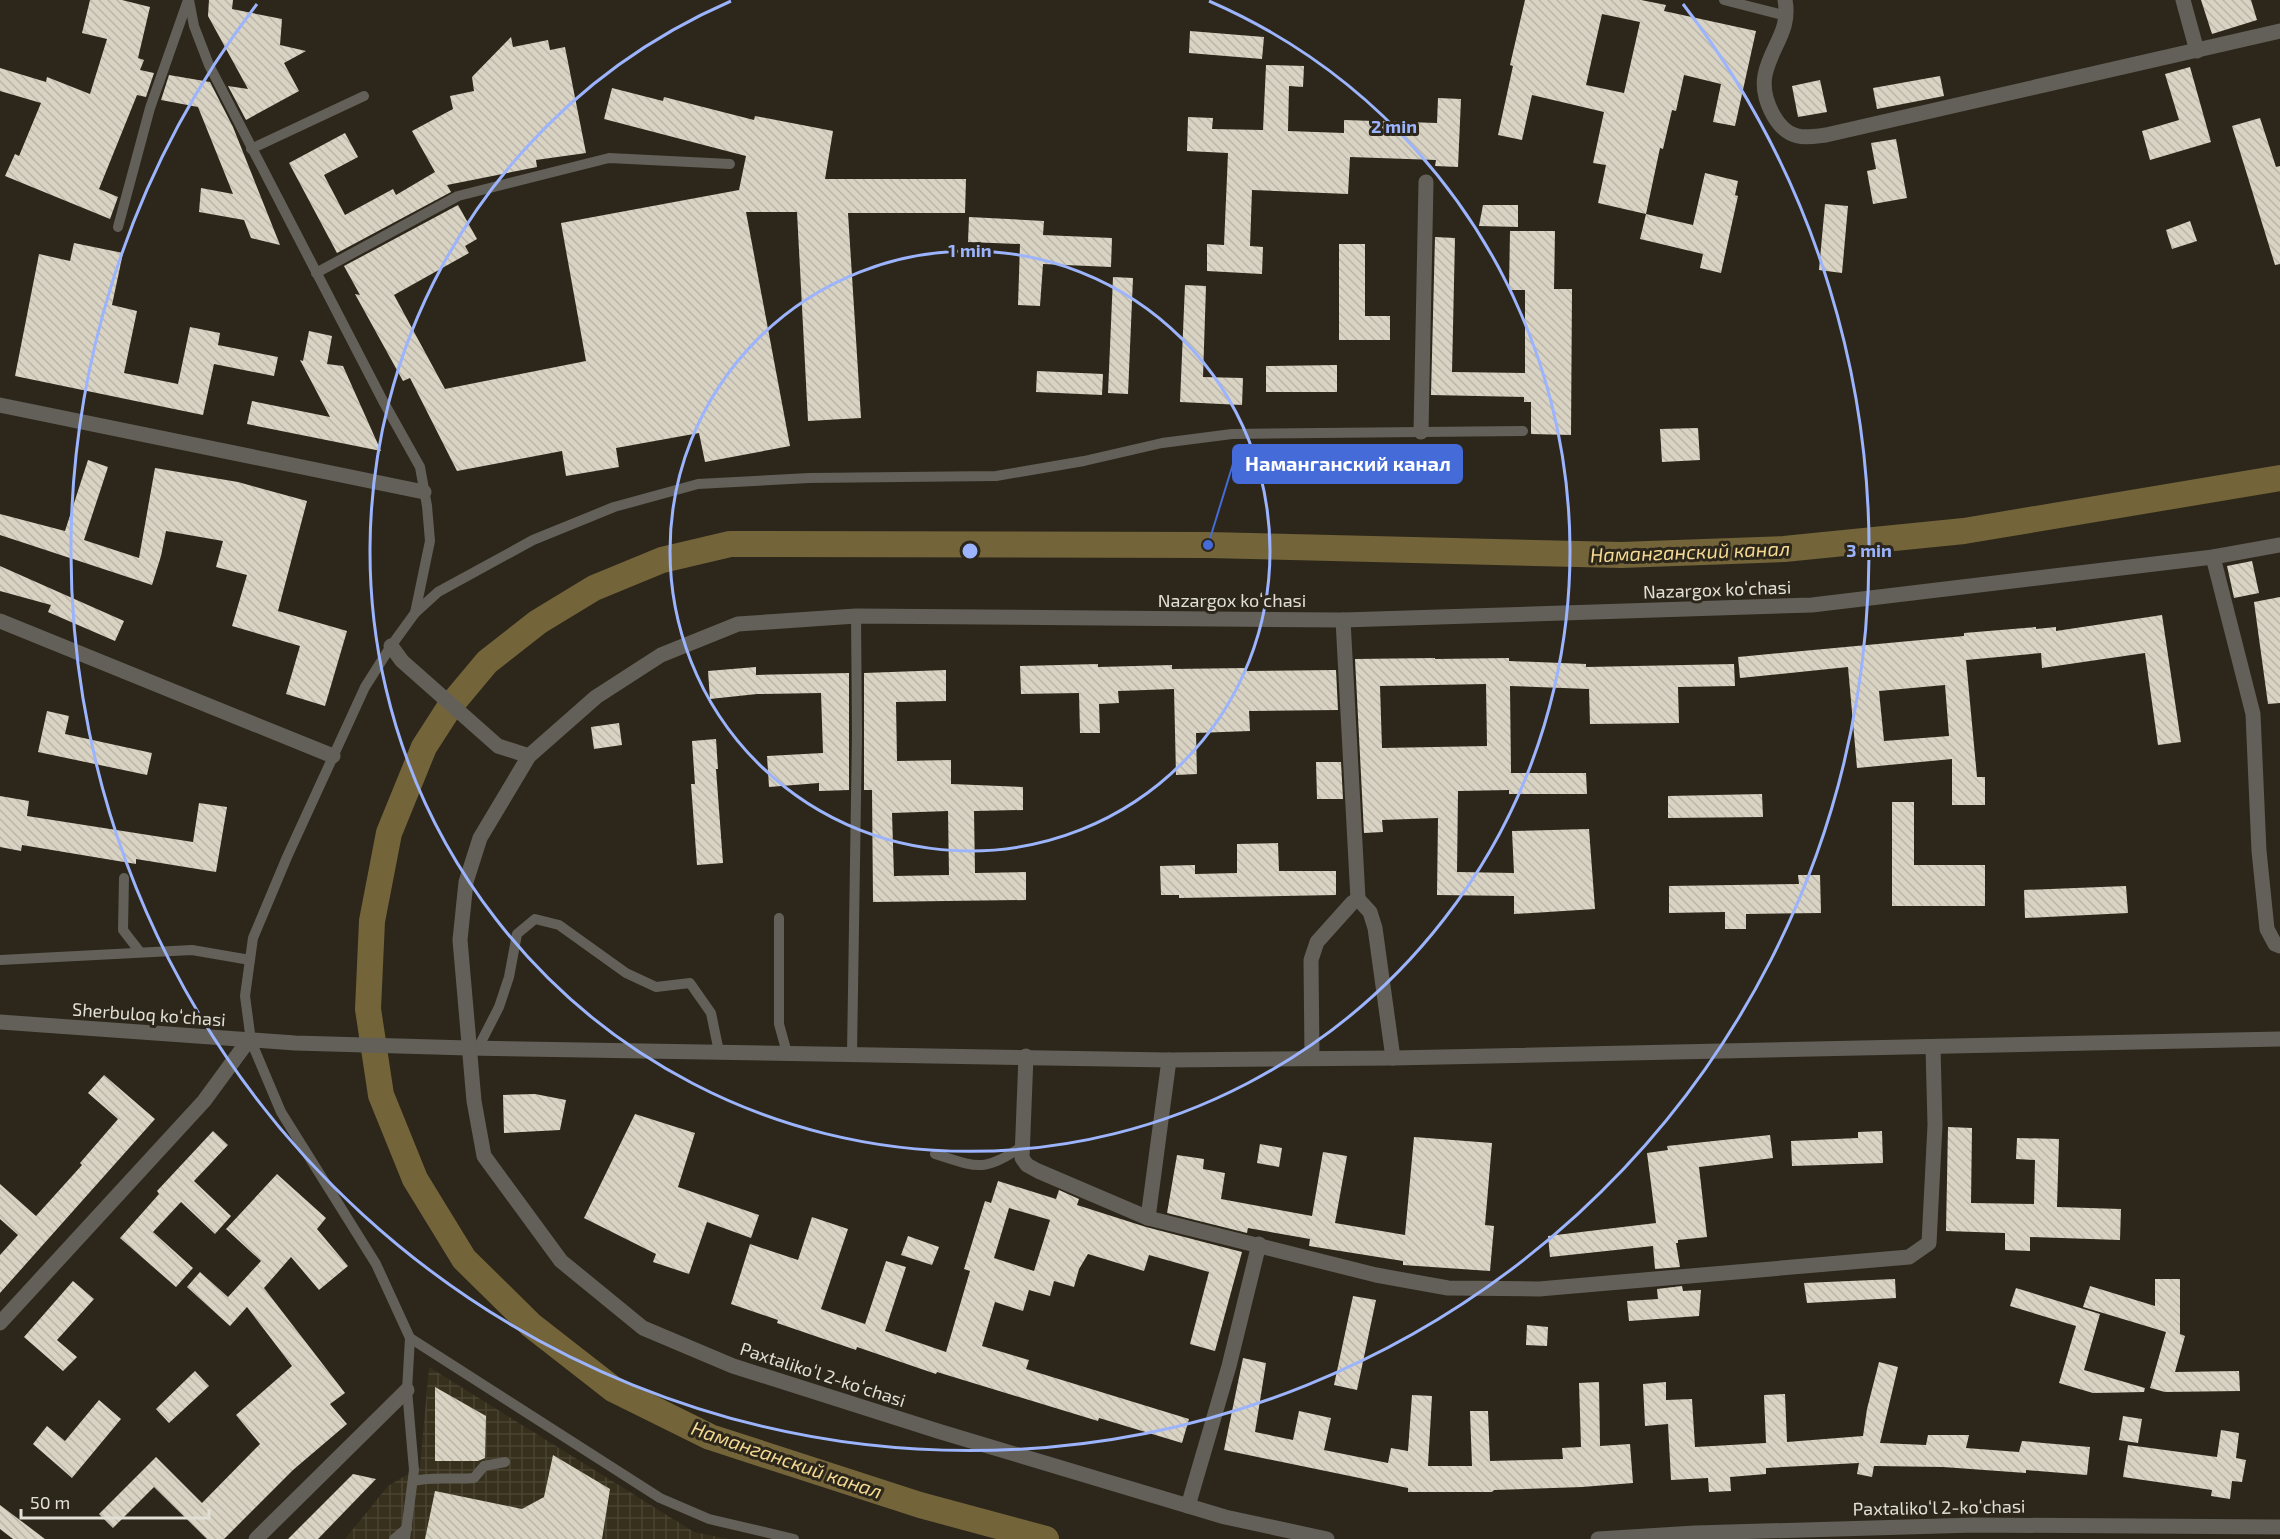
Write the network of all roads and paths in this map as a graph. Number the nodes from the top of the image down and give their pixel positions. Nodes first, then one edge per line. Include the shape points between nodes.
1 (189, 0) edge
2 (1724, 0) edge
3 (1785, 0) edge
4 (2183, 0) edge
5 (1787, 16) junction
6 (2280, 31) edge
7 (2197, 51) junction
8 (364, 96) dead end
9 (251, 149) junction
10 (730, 164) dead end
11 (1426, 182) dead end
12 (118, 227) dead end
13 (316, 273) junction
14 (0, 405) edge
15 (1523, 431) dead end
16 (1421, 432) junction
17 (424, 492) junction
18 (2280, 545) edge
19 (2213, 557) junction
20 (415, 613) junction
21 (856, 616) junction
22 (1343, 620) junction
23 (0, 621) edge
24 (391, 646) junction
25 (333, 756) junction
26 (529, 756) junction
27 (124, 878) dead end
28 (1358, 899) junction
29 (779, 918) dead end
30 (2280, 946) edge
31 (140, 952) junction
32 (0, 960) edge
33 (250, 960) junction
34 (0, 1022) edge
35 (2280, 1039) edge
36 (250, 1041) junction
37 (1933, 1047) junction
38 (473, 1048) junction
39 (719, 1052) junction
40 (787, 1053) junction
41 (852, 1054) junction
42 (1026, 1056) junction
43 (1312, 1057) junction
44 (1393, 1058) junction
45 (1169, 1060) junction
46 (1021, 1146) junction
47 (935, 1154) dead end
48 (1148, 1218) junction
49 (1258, 1245) junction
50 (0, 1323) edge
51 (410, 1338) junction
52 (407, 1390) junction
53 (505, 1462) dead end
54 (413, 1481) junction
55 (1188, 1506) junction
56 (2280, 1527) edge
57 (406, 1534) edge
58 (256, 1539) edge
59 (394, 1539) edge
60 (794, 1539) edge
61 (1327, 1539) edge
62 (1598, 1539) edge

1 - 9 lane via 209,65
1 - 12 lane via 150,108
2 - 5 lane
3 - 5 street
4 - 7 street
5 - 7 street via 1764,77 1772,113 1783,128 1797,136 1826,135
6 - 7 street
8 - 9 lane
9 - 13 lane
10 - 13 lane via 609,158 458,196
11 - 16 street
13 - 17 lane via 420,467
14 - 17 street
15 - 16 lane
16 - 20 lane via 1232,434 1162,443 996,476 698,484 614,507 533,540 438,592
17 - 20 lane via 430,541
18 - 19 street, Nazargox koʻchasi
19 - 22 street, Nazargox koʻchasi via 1812,605
19 - 30 street via 2253,714 2267,929
20 - 24 lane
21 - 22 street, Nazargox koʻchasi
21 - 26 street, Nazargox koʻchasi via 738,624 661,655 596,697
21 - 41 lane
22 - 28 street
23 - 25 street
24 - 25 lane via 365,687
24 - 26 street via 402,661 498,746
25 - 33 lane via 253,938
26 - 38 street, Nazargox koʻchasi via 480,838 466,882 460,940
27 - 31 lane via 123,930
28 - 43 street via 1317,942 1311,960
28 - 44 street via 1370,912 1375,928
29 - 40 lane via 779,1024
31 - 32 lane
31 - 33 lane via 192,950
33 - 36 lane via 245,996
34 - 36 street, Sherbuloq koʻchasi
35 - 37 street, Sherbuloq koʻchasi
36 - 38 street, Sherbuloq koʻchasi
36 - 50 street via 204,1101
36 - 51 lane via 281,1112 376,1264
37 - 44 street, Sherbuloq koʻchasi
37 - 49 street via 1935,1125 1929,1243 1909,1257 1539,1289 1448,1288 1376,1275
38 - 39 street, Sherbuloq koʻchasi
38 - 39 lane via 499,1007 517,934 535,919 559,925 626,973 656,987 690,983 711,1013
38 - 55 street, Paxtalikoʻl 2-koʻchasi via 474,1101 484,1156 561,1262 644,1328 732,1366
39 - 40 street, Sherbuloq koʻchasi
40 - 41 street, Sherbuloq koʻchasi
41 - 42 street, Sherbuloq koʻchasi
42 - 45 street, Sherbuloq koʻchasi
42 - 46 street
43 - 44 street, Sherbuloq koʻchasi
43 - 45 street, Sherbuloq koʻchasi
45 - 48 street
46 - 47 lane via 994,1164 972,1166
46 - 48 street via 1027,1165
48 - 49 street
49 - 55 street via 1229,1366
51 - 52 lane
51 - 60 lane via 660,1498 709,1519
52 - 54 lane
52 - 58 street
53 - 54 lane via 484,1466 474,1478 430,1477
54 - 57 lane
55 - 61 street, Paxtalikoʻl 2-koʻchasi
56 - 62 street, Paxtalikoʻl 2-koʻchasi via 1975,1525
57 - 59 lane

